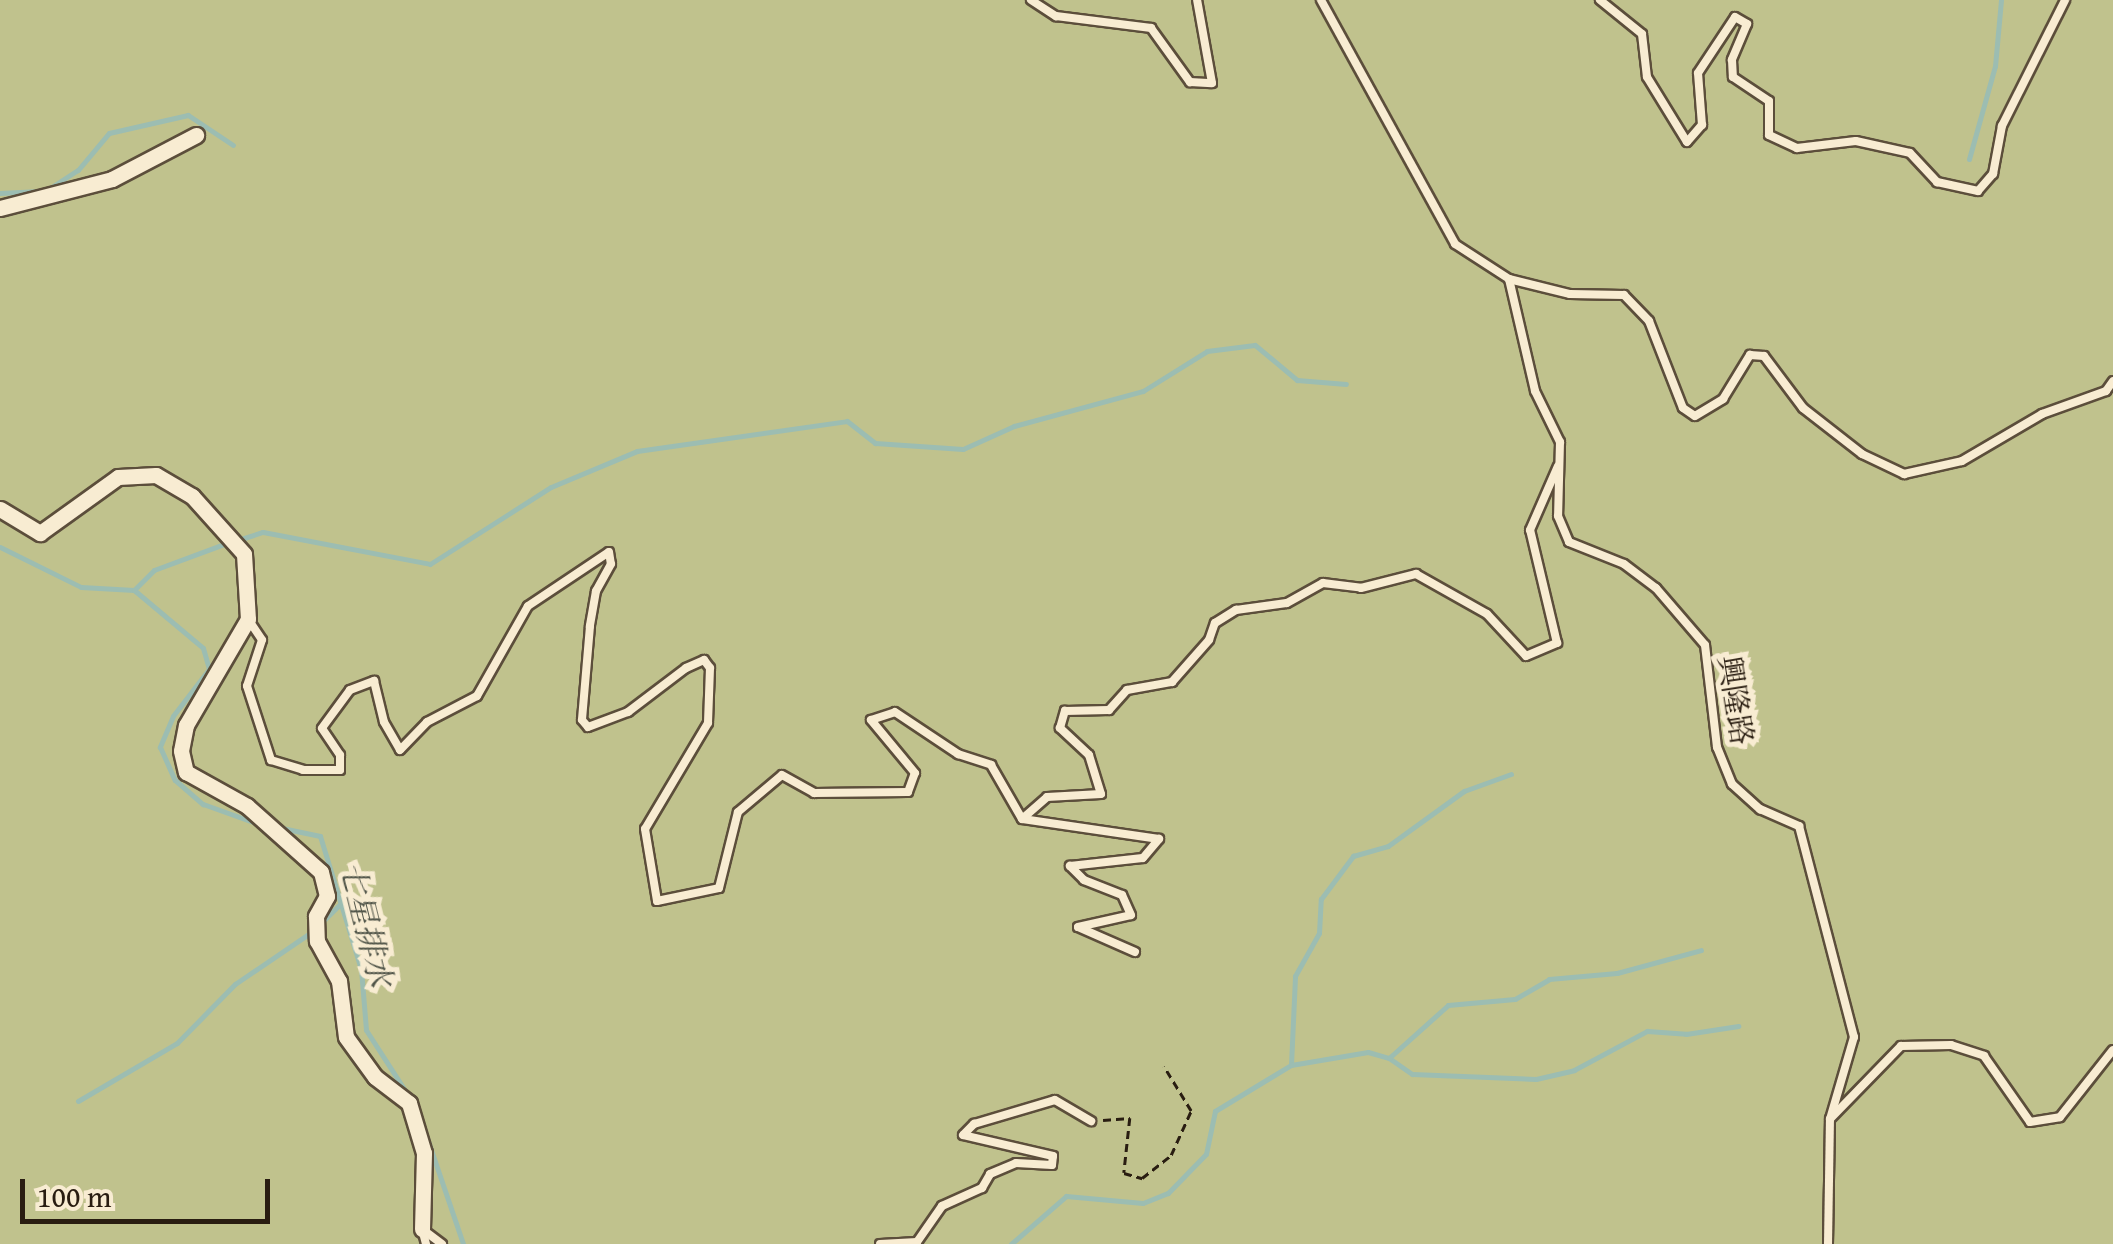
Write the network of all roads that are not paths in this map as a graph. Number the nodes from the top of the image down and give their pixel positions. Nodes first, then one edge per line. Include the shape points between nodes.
1 (1032, 0) edge
2 (1197, 0) edge
3 (1322, 0) edge
4 (1600, 0) edge
5 (2065, 0) edge
6 (196, 135) dead end
7 (0, 208) edge
8 (1509, 279) junction
9 (2113, 380) edge
10 (1559, 462) junction
11 (0, 509) edge
12 (248, 619) junction
13 (1022, 820) junction
14 (1134, 952) dead end
15 (2113, 1050) edge
16 (1830, 1119) junction
17 (1092, 1121) road end
18 (424, 1236) edge
19 (442, 1244) edge
20 (880, 1244) edge
21 (1828, 1244) edge

1 - 2 lane via 1056,16 1150,28 1190,82 1212,83
3 - 8 lane via 1455,244
4 - 5 lane via 1642,34 1646,77 1687,142 1702,125 1698,74 1736,17 1747,24 1732,60 1733,77 1769,100 1768,135 1797,148 1856,140 1910,154 1937,182 1978,190 1992,174 2002,126
6 - 7 street via 112,178
8 - 9 lane via 1570,294 1624,295 1649,321 1683,408 1695,416 1722,400 1750,355 1764,356 1803,408 1862,454 1904,474 1962,462 2042,414 2106,391
8 - 10 lane, 興隆路 via 1535,391 1560,442
10 - 13 lane via 1530,530 1557,643 1526,656 1487,614 1416,574 1361,588 1323,583 1287,604 1236,610 1214,623 1209,640 1172,682 1127,690 1108,710 1065,711 1060,728 1089,756 1101,794 1047,797
10 - 16 lane, 興隆路 via 1558,516 1569,542 1624,564 1656,588 1704,645 1717,748 1732,784 1760,809 1799,826 1811,855 1813,899 1854,1037
11 - 12 street via 40,533 118,477 156,475 192,496 244,554
12 - 13 lane via 262,640 248,686 271,760 303,770 340,770 340,755 322,728 350,690 374,681 384,722 400,750 409,746 427,722 478,696 528,606 608,552 611,564 596,591 590,626 582,720 588,728 628,712 686,668 704,660 710,668 708,723 645,829 657,901 719,888 738,812 782,775 814,793 908,792 915,773 871,720 895,712 958,754 991,765
12 - 18 street via 186,726 186,772 248,806 321,872 327,896 316,916 317,941 339,981 346,1037 375,1077 409,1103 424,1153
13 - 14 lane via 1159,840 1143,858 1070,866 1084,880 1122,894 1131,915 1078,927
15 - 16 lane via 2060,1118 2030,1122 1984,1056 1951,1045 1901,1046
16 - 21 lane, 興隆路
17 - 20 lane via 1055,1100 974,1124 964,1135 1054,1156 1052,1165 1016,1163 990,1174 982,1188 942,1206 917,1242
18 - 19 lane

